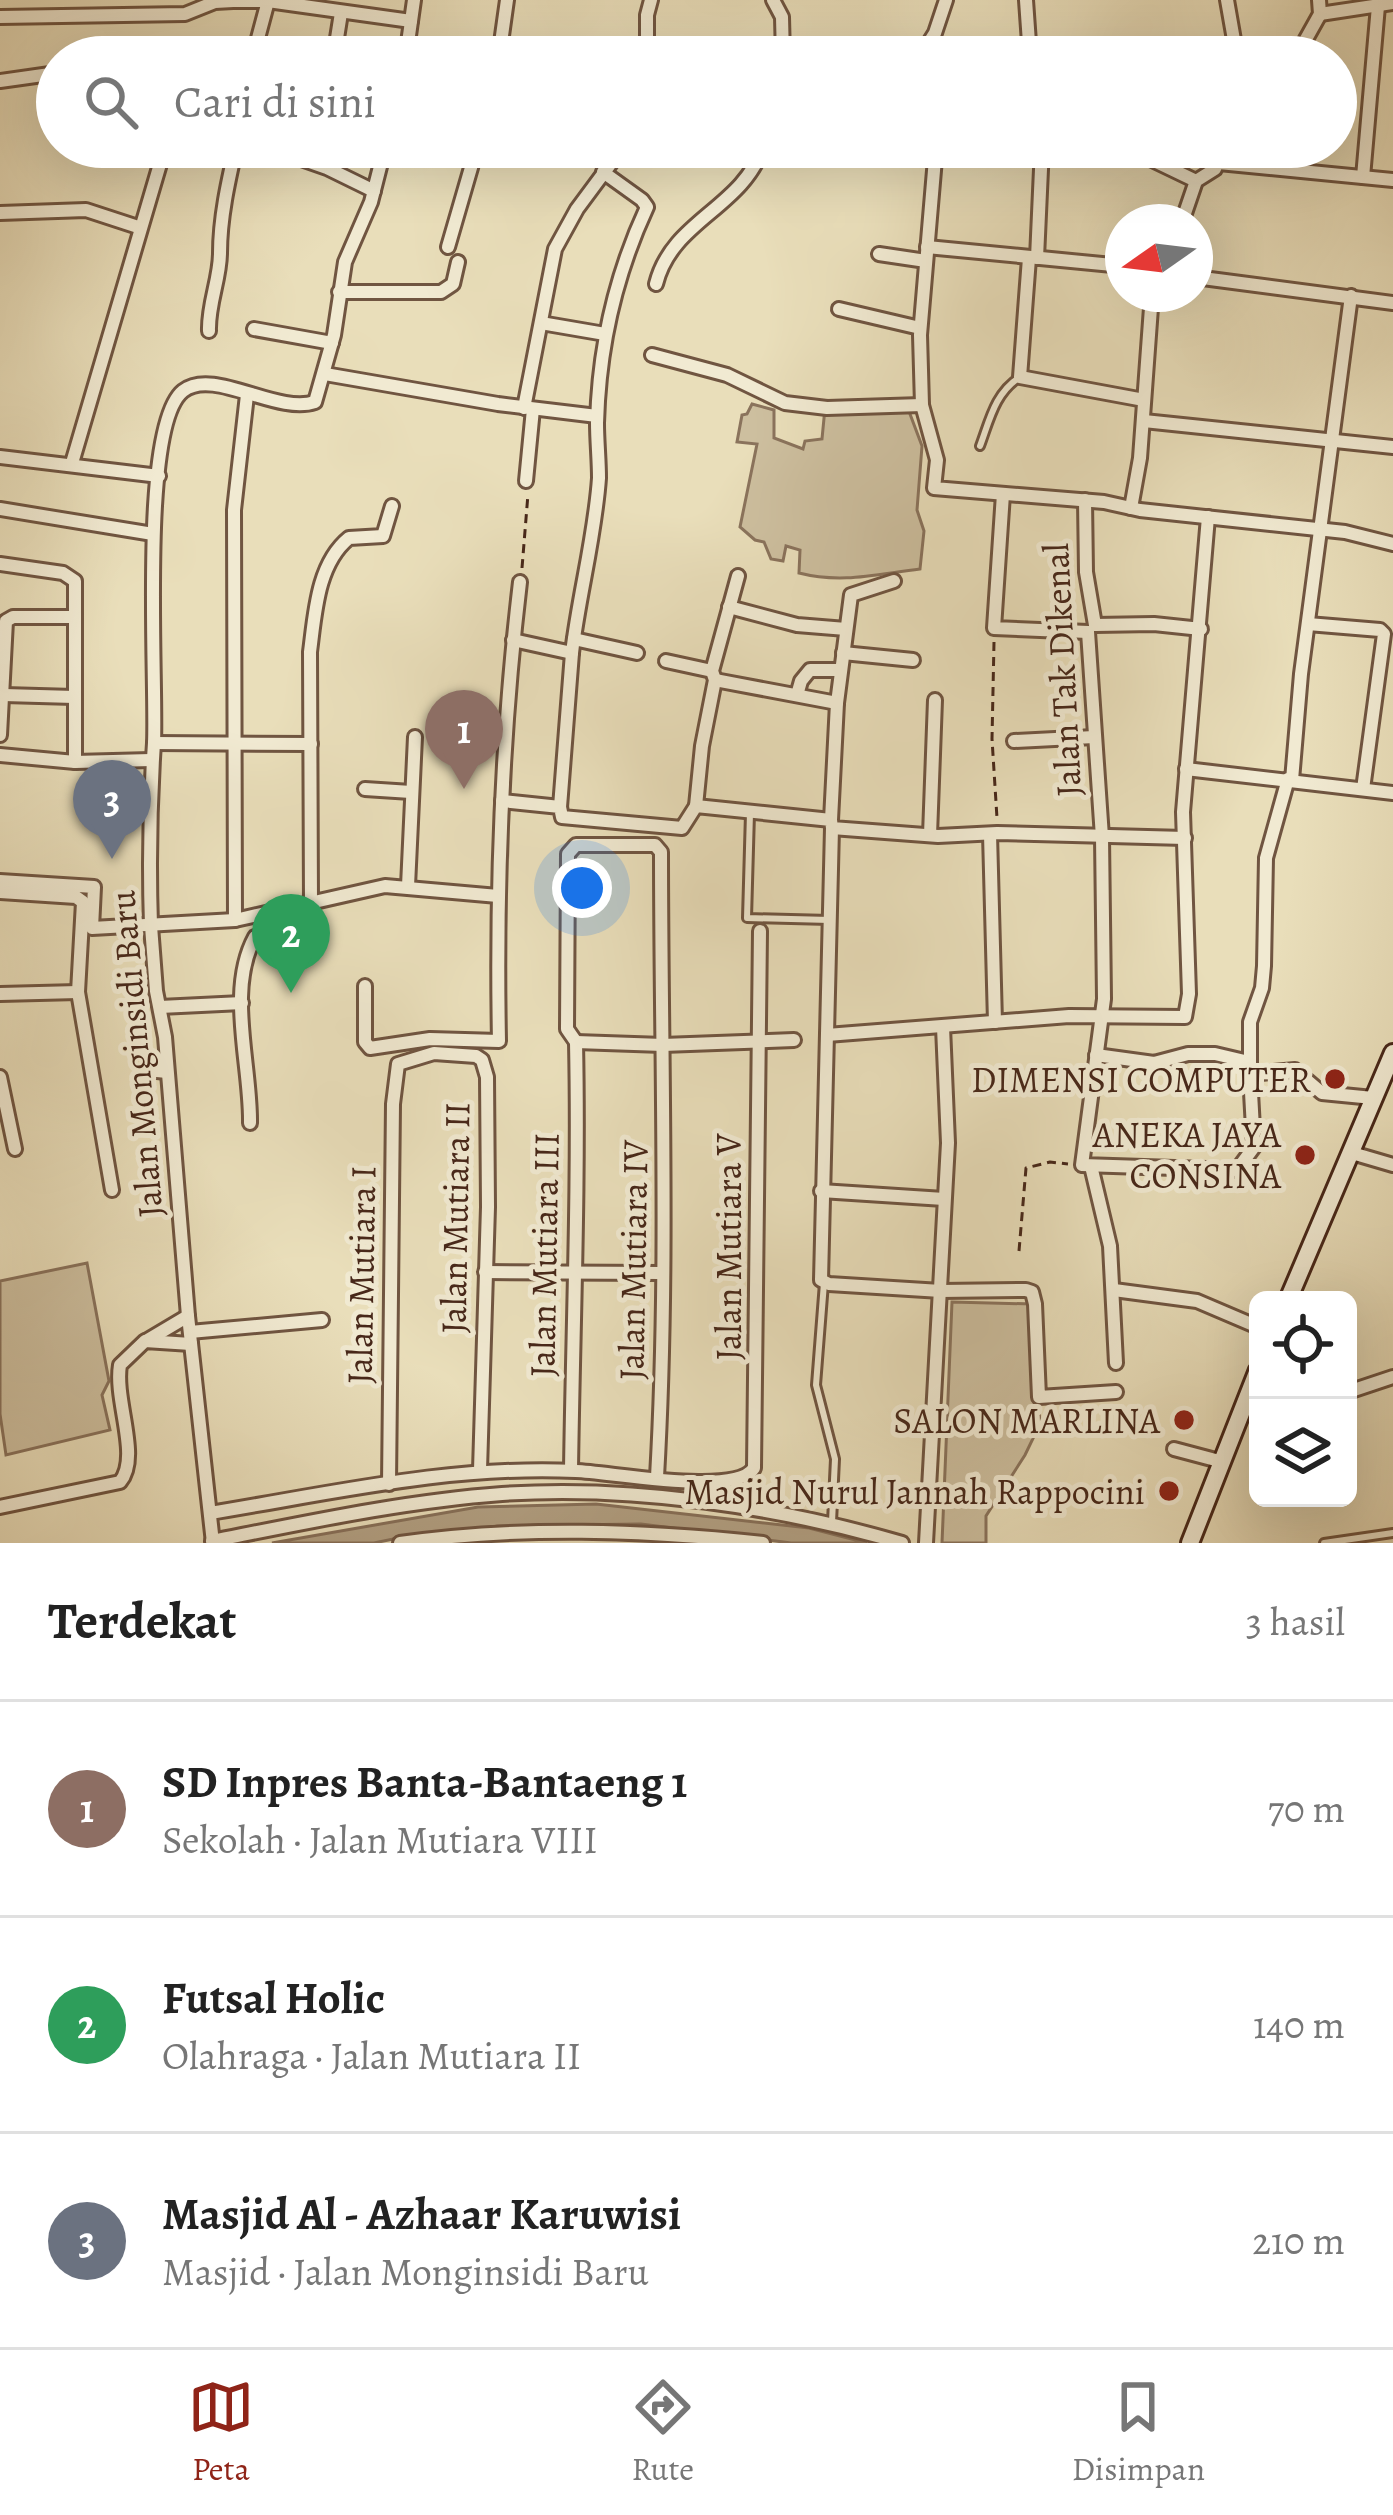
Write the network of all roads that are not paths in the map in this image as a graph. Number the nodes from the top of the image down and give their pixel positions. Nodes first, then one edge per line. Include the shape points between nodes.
1 (414, 0) edge
2 (507, 0) edge
3 (651, 0) edge
4 (773, 0) edge
5 (946, 0) edge
6 (1026, 0) edge
7 (1227, 0) edge
8 (268, 2) edge
9 (1386, 4) edge
10 (1320, 7) edge
11 (341, 13) junction
12 (0, 17) edge
13 (411, 21) junction
14 (259, 36) edge
15 (337, 36) edge
16 (409, 36) edge
17 (502, 36) edge
18 (647, 36) edge
19 (782, 36) edge
20 (933, 36) edge
21 (1029, 36) edge
22 (1233, 36) edge
23 (1306, 36) edge
24 (36, 76) edge
25 (0, 81) edge
26 (158, 168) edge
27 (232, 168) edge
28 (327, 168) edge
29 (380, 168) edge
30 (471, 168) edge
31 (606, 168) edge
32 (753, 168) edge
33 (933, 168) edge
34 (1044, 168) edge
35 (1169, 168) edge
36 (1213, 168) edge
37 (1270, 168) edge
38 (603, 172) junction
39 (1363, 177) junction
40 (1196, 181) junction
41 (1393, 181) edge
42 (374, 191) junction
43 (1188, 204) edge
44 (0, 213) edge
45 (138, 226) junction
46 (448, 247) dead end
47 (878, 254) dead end
48 (926, 254) junction
49 (1033, 258) junction
50 (458, 262) dead end
51 (1105, 264) edge
52 (1213, 279) edge
53 (656, 284) dead end
54 (338, 292) junction
55 (1351, 296) junction
56 (1393, 303) edge
57 (838, 309) dead end
58 (1151, 312) edge
59 (541, 323) junction
60 (254, 328) dead end
61 (920, 328) junction
62 (209, 331) dead end
63 (605, 334) junction
64 (332, 343) junction
65 (652, 355) dead end
66 (325, 374) junction
67 (1020, 377) junction
68 (247, 395) junction
69 (1144, 400) junction
70 (922, 405) junction
71 (529, 409) junction
72 (597, 416) junction
73 (1144, 421) junction
74 (1333, 438) junction
75 (980, 446) dead end
76 (1393, 447) edge
77 (0, 457) edge
78 (72, 463) junction
79 (159, 476) junction
80 (526, 482) road end
81 (1003, 494) junction
82 (1085, 500) junction
83 (392, 506) dead end
84 (1131, 508) junction
85 (0, 509) edge
86 (1208, 518) junction
87 (1319, 531) junction
88 (153, 534) junction
89 (1393, 544) edge
90 (0, 564) edge
91 (738, 576) dead end
92 (520, 581) road end
93 (894, 581) dead end
94 (729, 607) junction
95 (75, 617) junction
96 (1308, 624) junction
97 (846, 628) junction
98 (1091, 628) junction
99 (1201, 629) junction
100 (513, 640) junction
101 (573, 646) junction
102 (843, 652) junction
103 (637, 653) dead end
104 (913, 660) dead end
105 (666, 661) dead end
106 (842, 670) junction
107 (714, 676) junction
108 (4, 695) junction
109 (797, 695) junction
110 (74, 697) junction
111 (935, 700) dead end
112 (837, 703) junction
113 (0, 735) edge
114 (415, 737) dead end
115 (1094, 737) junction
116 (1014, 741) dead end
117 (154, 742) junction
118 (233, 743) junction
119 (311, 744) junction
120 (0, 755) edge
121 (151, 760) junction
122 (74, 762) junction
123 (1186, 769) junction
124 (1290, 779) junction
125 (364, 789) dead end
126 (1363, 789) junction
127 (411, 792) junction
128 (1393, 793) edge
129 (502, 801) junction
130 (696, 806) junction
131 (560, 807) junction
132 (750, 813) junction
133 (832, 824) junction
134 (994, 834) junction
135 (930, 835) junction
136 (1102, 837) junction
137 (1184, 838) junction
138 (571, 848) joint
139 (0, 881) edge
140 (408, 886) junction
141 (0, 892) edge
142 (498, 896) junction
143 (311, 904) junction
144 (235, 920) junction
145 (832, 920) junction
146 (151, 926) junction
147 (760, 931) dead end
148 (255, 937) dead end
149 (365, 986) dead end
150 (78, 992) junction
151 (0, 994) edge
152 (242, 1003) junction
153 (160, 1006) junction
154 (1103, 1016) junction
155 (995, 1022) junction
156 (943, 1027) junction
157 (826, 1035) junction
158 (759, 1040) junction
159 (794, 1040) dead end
160 (576, 1042) junction
161 (663, 1045) junction
162 (1393, 1053) edge
163 (1096, 1055) junction
164 (396, 1068) joint
165 (1249, 1069) junction
166 (148, 1070) dead end
167 (166, 1072) junction
168 (0, 1077) edge
169 (1373, 1098) junction
170 (250, 1123) dead end
171 (15, 1149) dead end
172 (1352, 1153) junction
173 (1393, 1165) edge
174 (1086, 1166) junction
175 (112, 1190) dead end
176 (821, 1191) junction
177 (944, 1199) junction
178 (572, 1271) junction
179 (485, 1272) junction
180 (662, 1274) junction
181 (824, 1283) junction
182 (946, 1290) junction
183 (1114, 1290) junction
184 (1292, 1291) edge
185 (188, 1316) junction
186 (322, 1320) dead end
187 (1249, 1323) edge
188 (191, 1338) junction
189 (146, 1341) junction
190 (1115, 1363) dead end
191 (1393, 1377) edge
192 (1357, 1389) edge
193 (1116, 1392) dead end
194 (1249, 1395) edge
195 (1174, 1449) dead end
196 (1223, 1462) junction
197 (480, 1470) junction
198 (571, 1470) junction
199 (657, 1477) junction
200 (388, 1484) junction
201 (0, 1507) edge
202 (210, 1513) junction
203 (832, 1525) junction
204 (1393, 1533) edge
205 (1373, 1539) edge
206 (446, 1540) edge
207 (213, 1542) edge
208 (400, 1543) edge
209 (763, 1543) edge
210 (902, 1543) edge
211 (926, 1543) edge
212 (1190, 1543) edge
213 (1324, 1543) edge

1 - 13 street
2 - 17 street
3 - 18 street
4 - 19 street
5 - 20 street
6 - 21 street
7 - 22 street
8 - 11 street
8 - 12 street via 215,2 185,14
8 - 14 street
9 - 10 street
9 - 39 street
10 - 23 street
11 - 13 street
11 - 15 street
13 - 16 street
24 - 25 street
26 - 45 street
27 - 62 street
28 - 42 street
29 - 42 street
30 - 46 street
31 - 38 street
32 - 53 street via 672,246
33 - 48 street
34 - 49 street
35 - 40 street
36 - 40 street
37 - 39 street
38 - 59 street via 555,249
38 - 63 street via 647,208 626,250
39 - 41 street
40 - 43 street
42 - 54 street
44 - 45 street via 86,210
45 - 78 street
47 - 48 street
48 - 49 street
48 - 61 street
49 - 51 street
49 - 67 street
50 - 54 street via 453,284 441,292
52 - 55 street
54 - 64 street
55 - 56 street
55 - 74 street
57 - 61 street
58 - 69 street
59 - 63 street
59 - 71 street
60 - 64 street
61 - 70 street
63 - 72 street
64 - 66 street
65 - 70 street via 728,375 785,403
66 - 68 street, Jalan Monginsidi Baru via 311,405
66 - 71 street
67 - 69 street
67 - 75 lane via 996,401
68 - 79 street, Jalan Monginsidi Baru via 207,384 182,392 166,423
68 - 118 street via 234,510
69 - 73 street
70 - 81 street via 935,451 934,488
71 - 72 street
71 - 80 street
72 - 101 street via 594,523
73 - 74 street
73 - 84 street
74 - 76 street
74 - 87 street
77 - 78 street
78 - 79 street
79 - 88 street, Jalan Monginsidi Baru
81 - 82 street
81 - 98 street via 994,628
82 - 84 street
82 - 98 street, Jalan Tak Dikenal
83 - 119 street via 386,534 343,542 323,581 310,652
84 - 86 street
85 - 88 street
86 - 87 street
86 - 99 street
87 - 89 street
87 - 96 street
88 - 117 street, Jalan Monginsidi Baru
90 - 95 street via 70,575
91 - 94 street
92 - 100 street
93 - 97 street via 851,595
94 - 97 street
94 - 107 street
95 - 108 street via 8,620
95 - 110 street
96 - 124 street
96 - 126 street via 1384,634
97 - 102 street
98 - 99 street
98 - 115 street, Jalan Tak Dikenal
99 - 123 street
100 - 101 street
100 - 129 street
101 - 103 street
101 - 131 street
102 - 104 street
102 - 106 street
105 - 107 street
106 - 109 street via 810,670
106 - 112 street
107 - 109 street
107 - 130 street
108 - 110 street
108 - 113 street
109 - 112 street
110 - 122 street
111 - 135 street
112 - 133 street
114 - 127 street
115 - 116 street
115 - 136 street, Jalan Tak Dikenal
117 - 118 street
117 - 121 street, Jalan Monginsidi Baru
118 - 119 street
118 - 144 street
119 - 143 street
120 - 122 street
121 - 122 street
121 - 146 street, Jalan Monginsidi Baru
123 - 124 street
123 - 137 street
124 - 126 street
124 - 165 street via 1266,858 1264,966
125 - 127 street
126 - 128 street
127 - 140 street
129 - 131 street
129 - 142 street
130 - 131 street via 682,827 566,819
130 - 132 street
132 - 133 street
132 - 145 lane via 747,918
133 - 135 street
133 - 145 street
134 - 135 street
134 - 136 street
134 - 155 street
136 - 137 street
136 - 154 street, Jalan Tak Dikenal
137 - 154 street via 1188,1013
138 - 160 street, Jalan Mutiara III via 567,1029
138 - 161 street, Jalan Mutiara IV via 659,848
139 - 146 street via 94,887 92,928
140 - 142 street
140 - 143 street
141 - 150 street via 82,902
142 - 149 street via 499,1041 370,1048
143 - 144 street
144 - 146 street
145 - 157 street
146 - 153 street, Jalan Monginsidi Baru
147 - 158 street, Jalan Mutiara V
148 - 152 street
150 - 151 street
150 - 175 street
152 - 153 street
152 - 170 street
153 - 167 street, Jalan Monginsidi Baru
154 - 155 street
154 - 163 street, Jalan Tak Dikenal
155 - 156 street
156 - 157 street
156 - 177 street
157 - 176 street
158 - 159 street
158 - 161 street
158 - 199 street, Jalan Mutiara V via 750,1476
160 - 161 street
160 - 178 street, Jalan Mutiara III
161 - 180 street, Jalan Mutiara IV
162 - 169 main road
163 - 165 street via 1154,1063 1215,1054
163 - 174 street, Jalan Tak Dikenal
164 - 179 street, Jalan Mutiara II via 434,1053 470,1054 485,1067
164 - 200 street, Jalan Mutiara I
165 - 169 street via 1295,1070 1322,1094
165 - 174 street via 1253,1147 1237,1170
166 - 167 street
167 - 185 street, Jalan Monginsidi Baru
168 - 171 street
169 - 172 main road
172 - 173 street
172 - 184 main road
174 - 183 street
176 - 177 street
176 - 181 street
177 - 182 street
178 - 179 street
178 - 180 street
178 - 198 street, Jalan Mutiara III
179 - 197 street, Jalan Mutiara II
180 - 199 street, Jalan Mutiara IV
181 - 182 street
181 - 203 lane via 816,1384 835,1459
182 - 193 street via 1032,1292 1040,1396
182 - 211 street
183 - 187 street via 1197,1301
183 - 190 street
185 - 188 street, Jalan Monginsidi Baru
185 - 189 street
186 - 188 street
188 - 189 street
188 - 202 street, Jalan Monginsidi Baru
189 - 201 street via 120,1365 130,1462 123,1479
191 - 192 street
194 - 196 main road
195 - 196 street
196 - 212 main road
197 - 198 street
197 - 200 street
198 - 199 street
200 - 202 street
202 - 207 street, Jalan Monginsidi Baru
203 - 207 street via 716,1506 543,1493 453,1500
203 - 210 street
204 - 205 lane
205 - 213 lane
206 - 208 street
206 - 209 street via 603,1531

